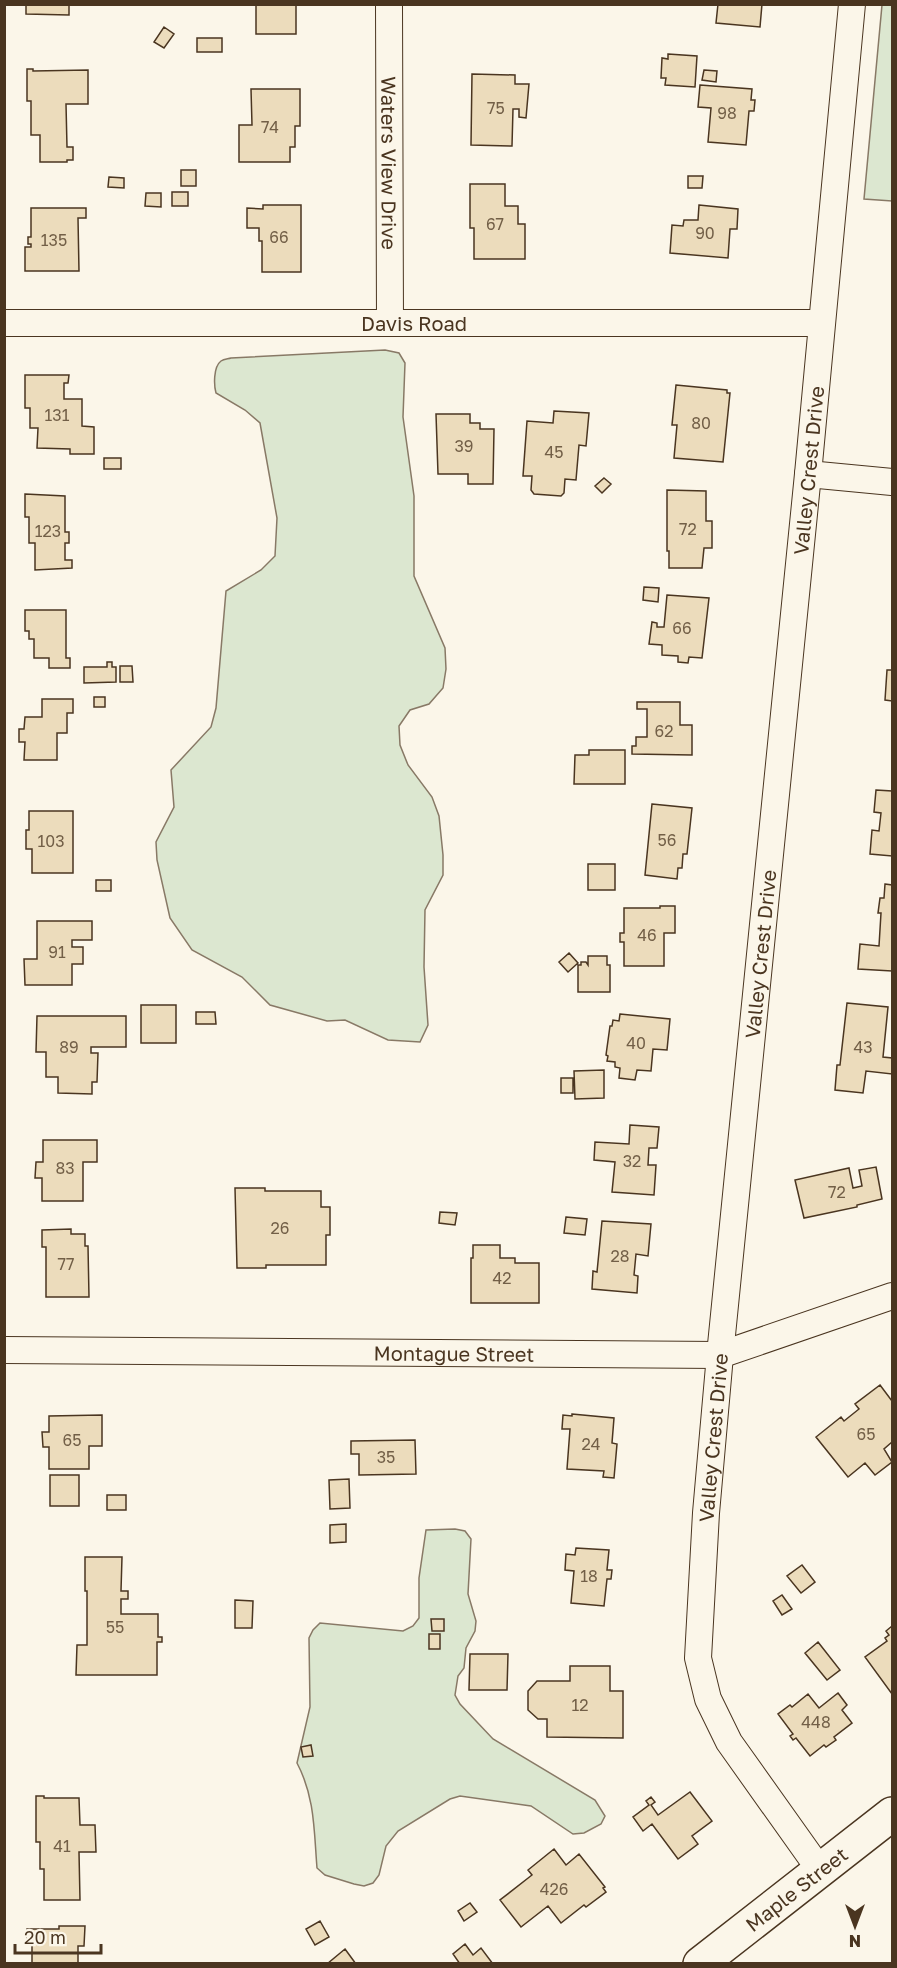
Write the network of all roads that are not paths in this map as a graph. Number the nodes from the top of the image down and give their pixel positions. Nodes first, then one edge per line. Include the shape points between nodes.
1 (389, 4) edge
2 (852, 4) edge
3 (4, 323) edge
4 (390, 323) junction
5 (821, 323) junction
6 (808, 474) junction
7 (892, 482) edge
8 (892, 1296) edge
9 (4, 1350) edge
10 (720, 1355) junction
11 (892, 1814) edge
12 (820, 1870) junction
13 (700, 1964) edge

1 - 4 street, Waters View Drive
2 - 5 street, Valley Crest Drive
3 - 4 street, Davis Road
4 - 5 street, Davis Road
5 - 6 street, Valley Crest Drive
6 - 7 street
6 - 10 street, Valley Crest Drive
8 - 10 street, Montague Street
9 - 10 street, Montague Street
10 - 12 street, Valley Crest Drive via 698,1658 708,1699 729,1742
11 - 12 main road, Maple Street
12 - 13 main road, Maple Street

